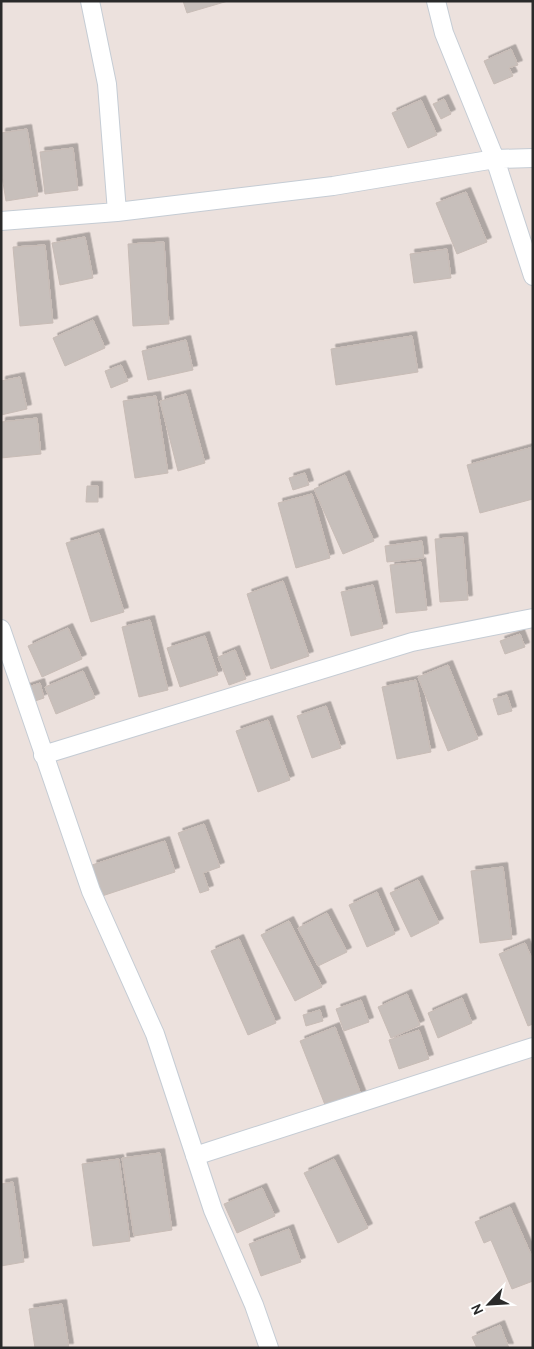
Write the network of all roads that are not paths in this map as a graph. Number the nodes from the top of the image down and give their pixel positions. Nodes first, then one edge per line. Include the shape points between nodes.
1 (90, 1) edge
2 (436, 1) edge
3 (533, 158) edge
4 (495, 159) junction
5 (117, 212) junction
6 (1, 221) edge
7 (533, 276) edge
8 (533, 618) edge
9 (1, 629) edge
10 (44, 755) junction
11 (533, 1047) edge
12 (195, 1156) junction
13 (269, 1348) edge

1 - 5 street via 107,84
2 - 4 street via 444,32
3 - 4 street
4 - 5 street via 333,186
4 - 7 street
5 - 6 street
8 - 10 street via 412,642
9 - 10 street
10 - 12 street via 91,891 155,1034
11 - 12 street
12 - 13 street via 213,1210

